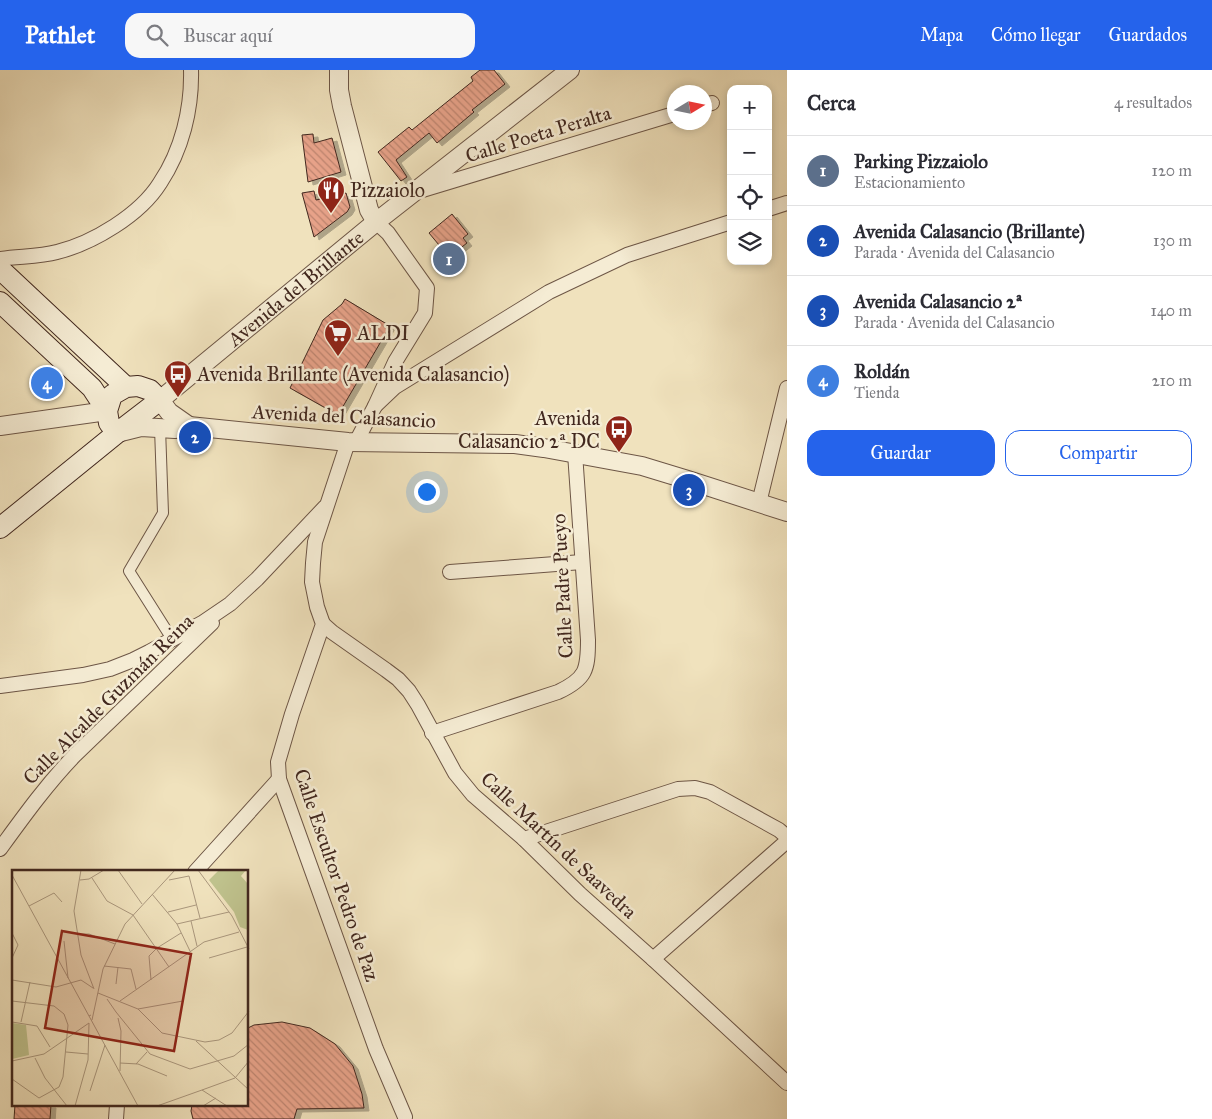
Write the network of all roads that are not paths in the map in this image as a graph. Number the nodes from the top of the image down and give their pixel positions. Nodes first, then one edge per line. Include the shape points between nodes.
1 (191, 70) edge
2 (339, 70) edge
3 (570, 70) edge
4 (667, 116) edge
5 (414, 192) junction
6 (787, 203) edge
7 (772, 209) edge
8 (376, 222) junction
9 (727, 223) edge
10 (0, 258) edge
11 (0, 269) edge
12 (0, 302) edge
13 (126, 387) junction
14 (787, 388) edge
15 (160, 400) junction
16 (375, 406) junction
17 (107, 411) junction
18 (0, 426) edge
19 (189, 426) junction
20 (160, 428) junction
21 (117, 433) junction
22 (352, 442) junction
23 (575, 453) junction
24 (759, 503) junction
25 (327, 504) junction
26 (787, 512) edge
27 (0, 528) edge
28 (582, 562) junction
29 (450, 572) dead end
30 (230, 604) junction
31 (323, 624) junction
32 (172, 639) junction
33 (149, 652) junction
34 (163, 671) junction
35 (0, 686) edge
36 (432, 733) junction
37 (279, 779) junction
38 (787, 837) edge
39 (524, 839) junction
40 (787, 841) edge
41 (0, 849) edge
42 (197, 870) edge
43 (653, 958) junction
44 (787, 1083) edge
45 (117, 1106) edge
46 (405, 1117) dead end
47 (116, 1119) edge

1 - 10 street via 189,110 180,142 160,184 143,203 124,220 78,245 34,256
2 - 8 street via 342,106 369,210
3 - 5 street, Avenida del Brillante
4 - 5 street, Calle Poeta Peralta
5 - 8 street, Avenida del Brillante
6 - 7 street
8 - 15 street, Avenida del Brillante
8 - 16 street via 388,232 427,288 425,313 395,362
9 - 16 street via 627,255 549,292 395,387
11 - 13 main road
12 - 17 main road via 92,388
13 - 15 main road via 150,390
13 - 17 main road via 112,395
14 - 24 street
15 - 19 street, Avenida del Calasancio via 169,412
15 - 21 main road, Avenida del Brillante
16 - 22 street
17 - 18 street
17 - 21 main road via 109,423
19 - 20 street, Avenida del Calasancio
19 - 22 street, Avenida del Calasancio
20 - 21 street, Avenida del Calasancio via 141,427
20 - 32 street via 162,513 130,571
21 - 27 main road, Avenida del Brillante
22 - 23 street, Avenida del Calasancio via 515,444
22 - 25 street
23 - 24 street, Avenida del Calasancio via 642,466
23 - 28 street, Calle Padre Pueyo
24 - 26 street, Avenida del Calasancio
25 - 30 street
25 - 31 street via 312,562 312,582
28 - 29 street
28 - 36 street, Calle Padre Pueyo via 588,660 579,680 558,692
30 - 32 street
30 - 34 street, Calle Alcalde Guzmán Reina
31 - 36 street, Calle Martín de Saavedra via 398,679 409,691
31 - 37 street, Calle Escultor Pedro de Paz via 278,762
32 - 33 street
33 - 34 street
33 - 35 street via 110,668
34 - 41 street, Calle Alcalde Guzmán Reina via 56,775
36 - 39 street, Calle Martín de Saavedra via 455,773 473,794
37 - 42 street
37 - 46 street, Calle Escultor Pedro de Paz via 376,1049
38 - 39 street via 710,792 695,788 678,789
39 - 43 street, Calle Martín de Saavedra
40 - 43 street
43 - 44 street, Calle Martín de Saavedra
45 - 47 street

